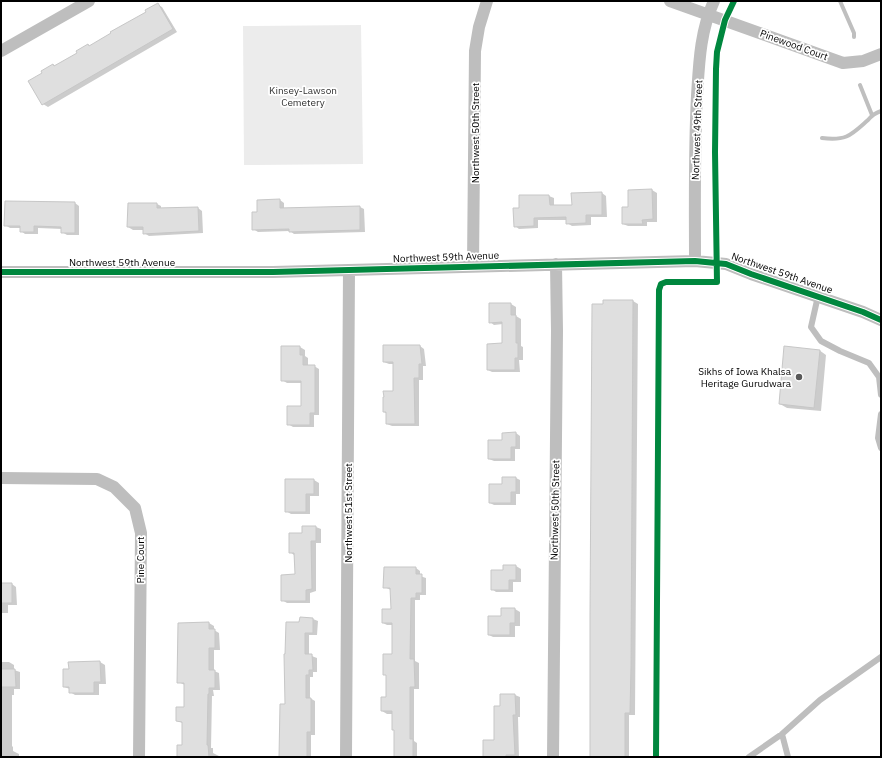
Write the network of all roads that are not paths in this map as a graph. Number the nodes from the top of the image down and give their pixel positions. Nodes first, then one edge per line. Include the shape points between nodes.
1 (89, 1) edge
2 (487, 1) edge
3 (670, 1) edge
4 (714, 1) edge
5 (708, 14) junction
6 (1, 51) edge
7 (881, 54) edge
8 (695, 261) junction
9 (556, 264) junction
10 (474, 266) junction
11 (349, 270) junction
12 (1, 272) edge
13 (818, 296) junction
14 (881, 320) edge
15 (881, 395) edge
16 (881, 414) edge
17 (881, 448) edge
18 (1, 478) edge
19 (881, 657) edge
20 (782, 734) junction
21 (139, 757) edge
22 (346, 757) edge
23 (553, 757) edge
24 (749, 757) edge
25 (788, 757) edge

1 - 6 street
2 - 10 street, Northwest 50th Street via 475,51
3 - 5 street, Pinewood Court
4 - 5 street, Northwest 49th Street
5 - 7 street, Pinewood Court via 843,63 863,61
5 - 8 street, Northwest 49th Street via 699,56 695,126
8 - 9 street, Northwest 59th Avenue
8 - 13 street, Northwest 59th Avenue via 726,264
9 - 10 street, Northwest 59th Avenue
9 - 23 street, Northwest 50th Street
10 - 11 street, Northwest 59th Avenue
11 - 12 street, Northwest 59th Avenue
11 - 22 street, Northwest 51st Street
13 - 14 street, Northwest 59th Avenue
13 - 15 lane via 811,327 821,341 869,363 879,377
16 - 17 lane via 878,438
18 - 21 street, Pine Court via 97,479 114,487 135,508 140,533
19 - 20 lane via 820,700
20 - 24 lane
20 - 25 lane

